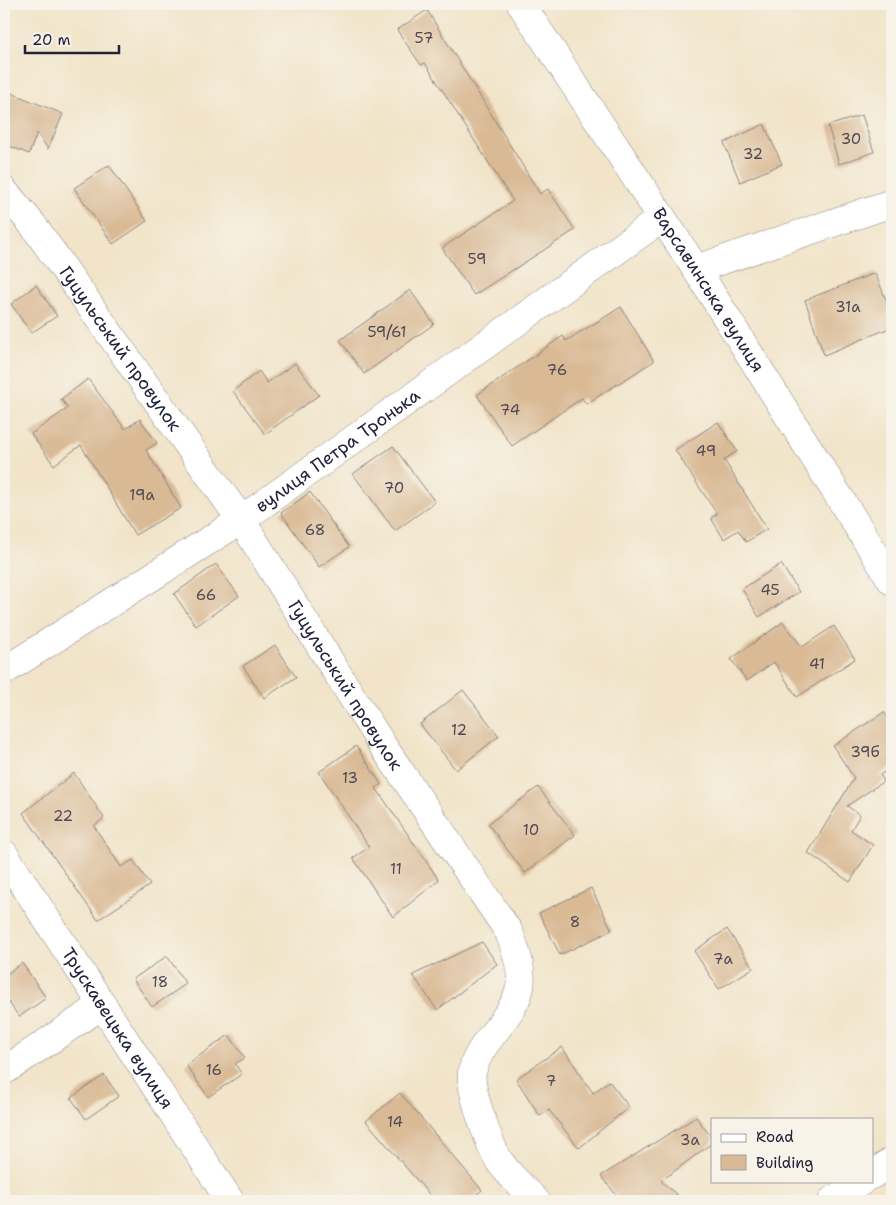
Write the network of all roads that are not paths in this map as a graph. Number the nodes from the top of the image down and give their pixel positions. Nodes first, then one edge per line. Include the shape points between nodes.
1 (521, 4) edge
2 (4, 191) edge
3 (892, 203) edge
4 (662, 218) junction
5 (696, 269) junction
6 (241, 520) junction
7 (890, 572) edge
8 (4, 671) edge
9 (4, 854) edge
10 (102, 1005) junction
11 (4, 1070) edge
12 (892, 1161) edge
13 (874, 1173) edge
14 (860, 1182) edge
15 (230, 1201) edge
16 (536, 1201) edge
17 (832, 1201) edge

1 - 4 street, Варсавинська вулиця
2 - 6 street, Гуцульський провулок via 34,225
3 - 5 street
4 - 5 street, Варсавинська вулиця
4 - 6 street, вулиця Петра Тронька
5 - 7 street, Варсавинська вулиця
6 - 8 street, вулиця Петра Тронька
6 - 16 street, Гуцульський провулок via 384,746 509,932 521,963 521,987 512,1010 481,1048 472,1073 479,1113 498,1160
9 - 10 street, Трускавецька вулиця
10 - 11 street
10 - 15 street, Трускавецька вулиця
12 - 13 street
14 - 17 street

